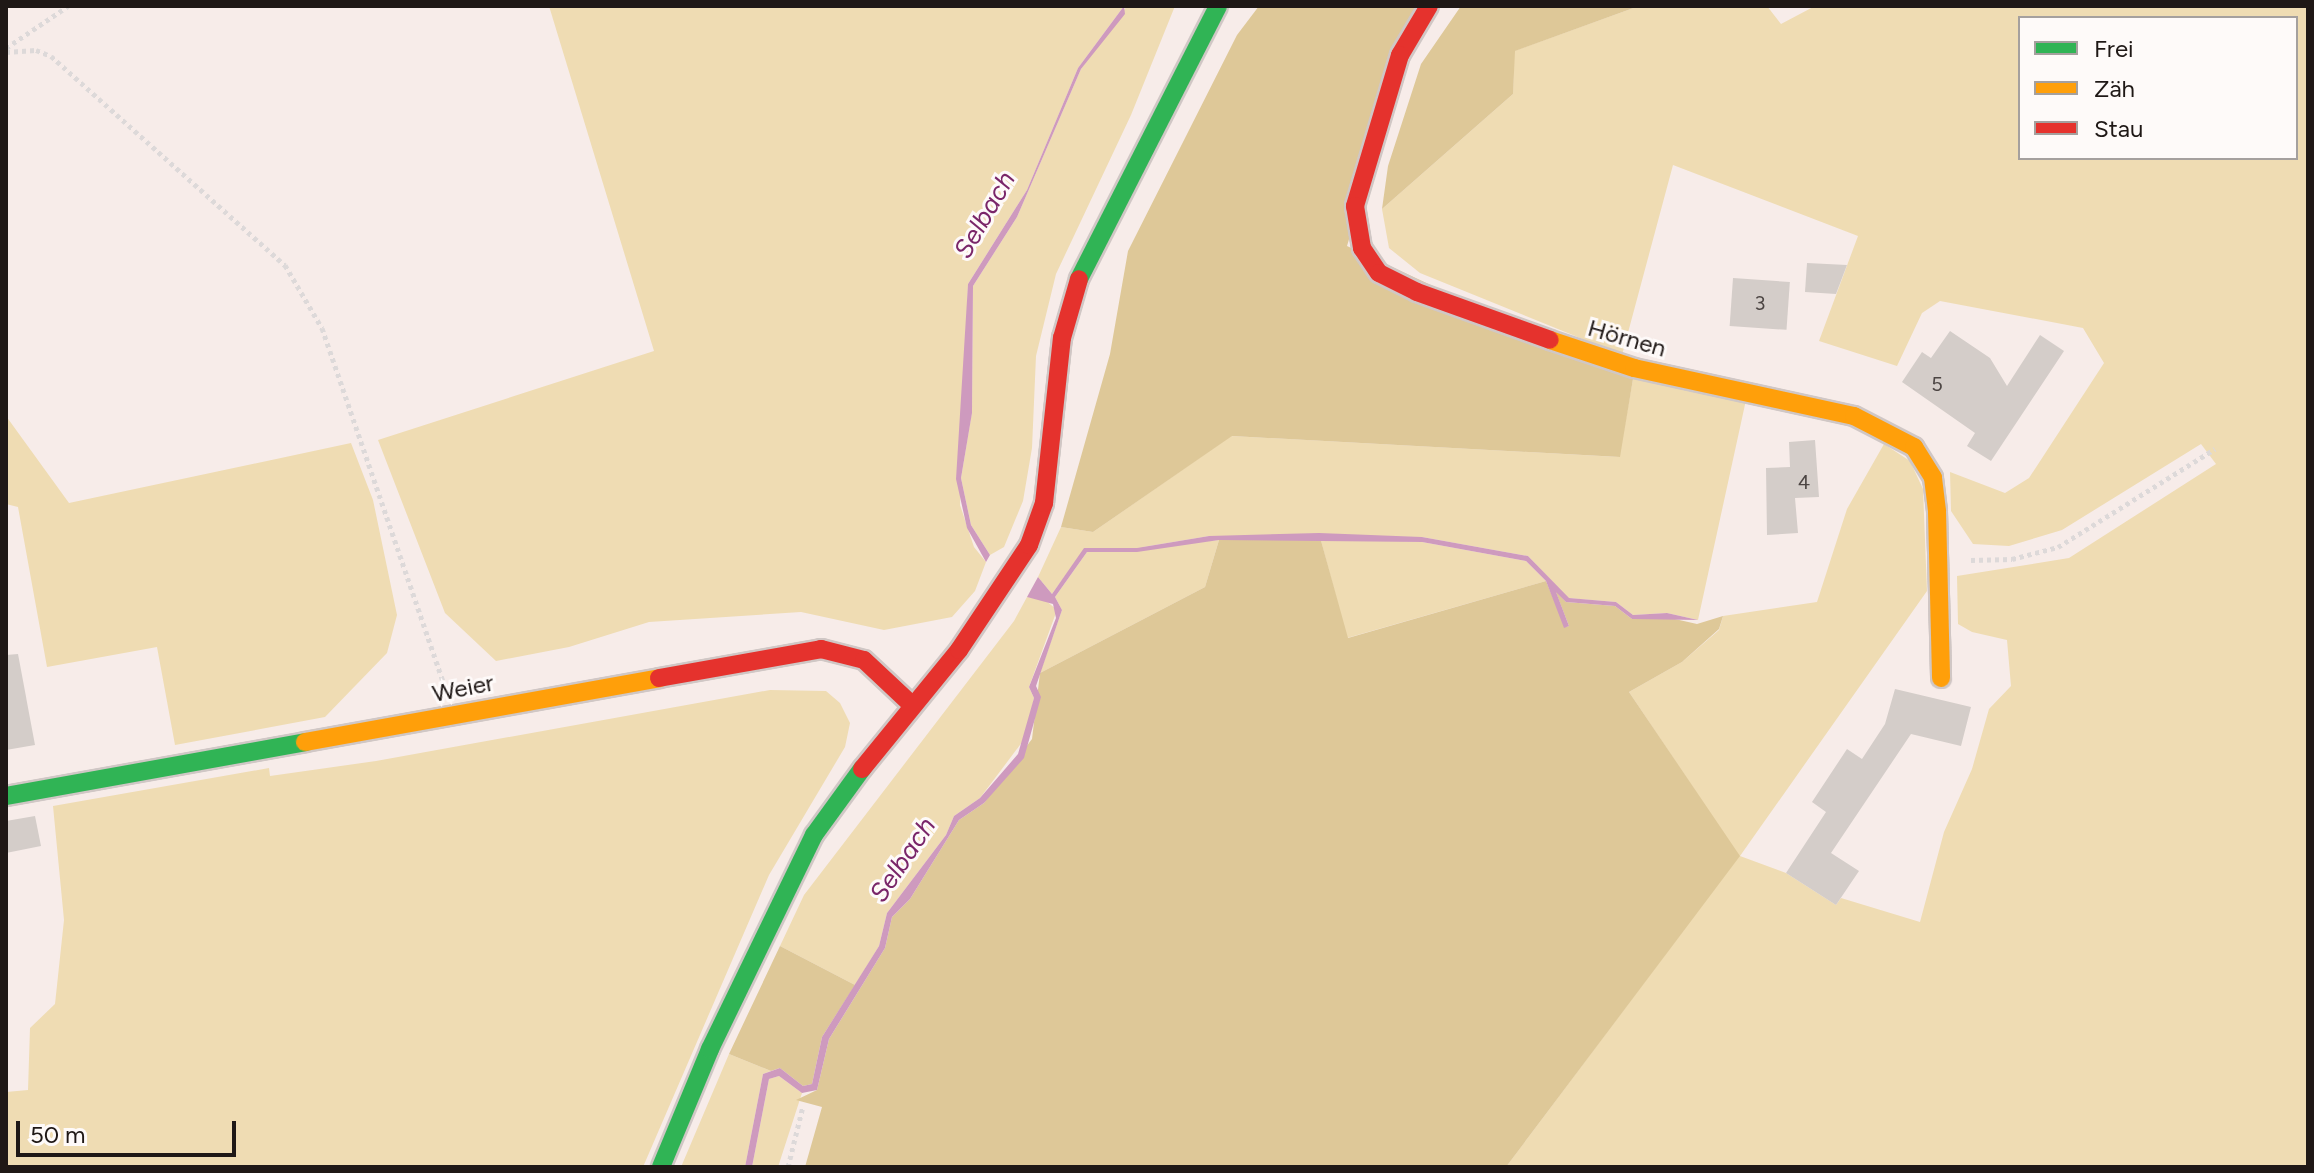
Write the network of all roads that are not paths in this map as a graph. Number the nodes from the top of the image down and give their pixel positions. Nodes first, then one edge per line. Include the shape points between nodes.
1 (1218, 6) edge
2 (1429, 6) edge
3 (1941, 678) dead end
4 (912, 705) junction
5 (6, 796) edge
6 (661, 1167) edge

1 - 4 street via 1080,275 1062,338 1044,503 1029,545 967,639
2 - 3 street, Hörnen via 1400,55 1355,206 1362,248 1379,273 1417,292 1634,368 1798,401 1893,434 1914,447 1933,478
4 - 5 street, Weier via 864,660 821,649
4 - 6 street via 814,835 710,1049

